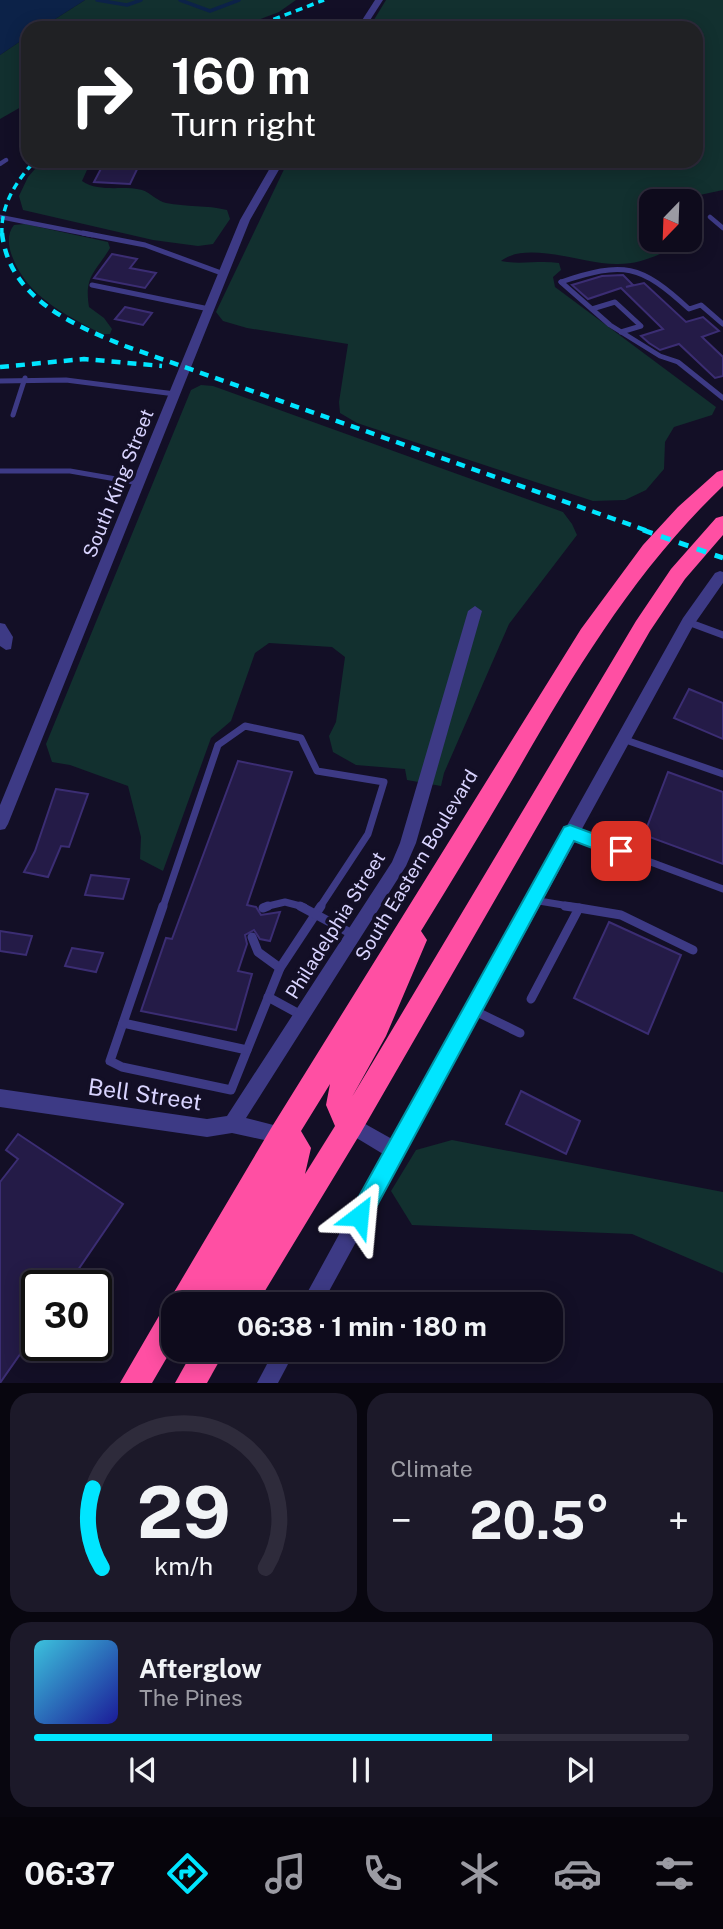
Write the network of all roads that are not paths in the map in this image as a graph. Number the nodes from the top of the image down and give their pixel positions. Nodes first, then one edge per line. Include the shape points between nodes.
1 (379, 0) edge
2 (366, 21) edge
3 (6, 160) dead end
4 (0, 164) edge
5 (275, 168) edge
6 (0, 217) edge
7 (710, 217) dead end
8 (723, 228) edge
9 (223, 274) junction
10 (92, 285) dead end
11 (209, 309) junction
12 (592, 309) junction
13 (723, 324) edge
14 (621, 332) junction
15 (25, 379) junction
16 (0, 381) edge
17 (175, 394) junction
18 (723, 398) edge
19 (13, 415) dead end
20 (0, 471) edge
21 (723, 476) edge
22 (139, 482) junction
23 (723, 523) edge
24 (723, 578) edge
25 (475, 611) dead end
26 (688, 622) junction
27 (0, 628) edge
28 (723, 635) edge
29 (6, 645) dead end
30 (623, 739) junction
31 (723, 774) edge
32 (0, 824) edge
33 (570, 832) junction
34 (447, 867) junction
35 (723, 890) edge
36 (532, 899) junction
37 (263, 908) dead end
38 (579, 908) junction
39 (316, 914) junction
40 (355, 935) junction
41 (252, 937) dead end
42 (694, 950) dead end
43 (280, 968) junction
44 (268, 997) junction
45 (531, 999) dead end
46 (472, 1010) junction
47 (303, 1016) junction
48 (123, 1023) junction
49 (520, 1033) dead end
50 (247, 1050) junction
51 (231, 1090) junction
52 (0, 1098) edge
53 (249, 1098) junction
54 (232, 1124) junction
55 (351, 1125) junction
56 (283, 1135) junction
57 (396, 1151) junction
58 (190, 1292) edge
59 (222, 1292) edge
60 (247, 1292) edge
61 (318, 1292) edge
62 (161, 1339) edge
63 (188, 1362) edge
64 (203, 1362) edge
65 (279, 1362) edge
66 (135, 1383) edge
67 (178, 1383) edge
68 (190, 1383) edge
69 (267, 1383) edge

1 - 2 street
3 - 4 lane
5 - 9 street, South King Street via 245,220
6 - 9 lane via 145,245
7 - 8 lane
9 - 11 street, South King Street
10 - 11 lane
11 - 17 street, South King Street
12 - 13 lane via 561,282 610,267 658,281 689,309 701,305
12 - 14 lane
12 - 14 lane via 615,302 640,326
14 - 18 lane via 678,362
15 - 16 lane
15 - 17 lane via 99,381
15 - 19 lane
17 - 22 street, South King Street
20 - 22 lane via 85,470
21 - 34 highway, South Eastern Boulevard via 661,535 623,585
22 - 32 street, South King Street
23 - 55 highway via 678,574 643,626
24 - 26 street via 720,576
25 - 40 street, Philadelphia Street via 408,843
26 - 28 lane
26 - 30 street
27 - 29 street
30 - 31 lane
30 - 33 street
33 - 35 lane
33 - 36 street
34 - 55 highway via 377,1027 340,1091 341,1115
34 - 56 highway, South Eastern Boulevard
36 - 38 lane
36 - 46 street
37 - 39 lane via 280,901
38 - 42 lane via 621,915
38 - 45 lane
39 - 40 lane
39 - 43 lane
39 - 48 lane via 368,834 384,782 317,771 301,738 245,726 218,745
40 - 47 street, Philadelphia Street
41 - 43 lane via 262,957
43 - 44 lane
44 - 47 lane
44 - 50 lane
46 - 49 lane
46 - 57 street
47 - 53 street, Philadelphia Street
48 - 50 lane
48 - 51 lane via 110,1061
50 - 51 lane
51 - 53 lane
52 - 54 street, Bell Street via 207,1128
53 - 54 street, Philadelphia Street
54 - 56 street, Bell Street
55 - 57 street
55 - 60 highway
56 - 58 highway, South Eastern Boulevard
56 - 59 highway via 297,1148 294,1167
57 - 61 street
62 - 66 highway
63 - 67 highway
64 - 68 highway
65 - 69 street

